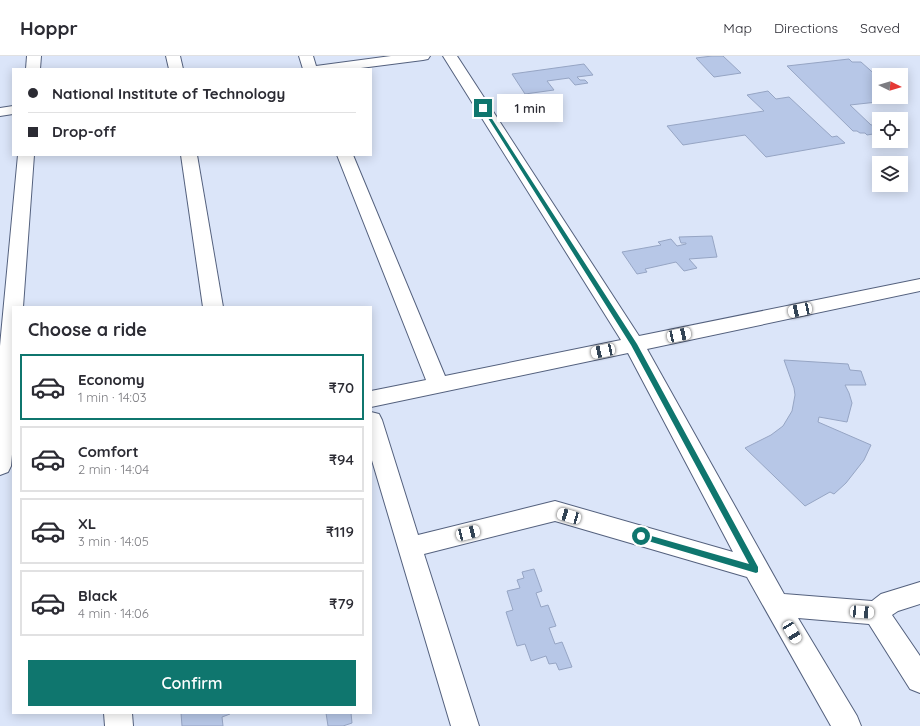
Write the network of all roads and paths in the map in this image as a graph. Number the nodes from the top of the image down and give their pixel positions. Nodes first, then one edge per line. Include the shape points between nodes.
1 (34, 56) edge
2 (174, 56) edge
3 (306, 56) edge
4 (423, 56) edge
5 (450, 56) edge
6 (33, 68) edge
7 (176, 68) edge
8 (310, 68) edge
9 (328, 68) edge
10 (12, 110) edge
11 (0, 112) edge
12 (26, 156) edge
13 (189, 156) edge
14 (345, 156) edge
15 (920, 285) edge
16 (13, 306) edge
17 (213, 306) edge
18 (12, 322) edge
19 (634, 344) junction
20 (438, 385) junction
21 (372, 399) edge
22 (372, 423) edge
23 (0, 466) edge
24 (12, 475) edge
25 (0, 478) edge
26 (410, 547) junction
27 (756, 569) junction
28 (920, 594) edge
29 (776, 605) junction
30 (876, 613) junction
31 (920, 680) edge
32 (118, 714) edge
33 (119, 726) edge
34 (465, 726) edge
35 (847, 726) edge

1 - 6 street
2 - 7 street
3 - 8 street
4 - 9 street
5 - 19 street
10 - 11 street
12 - 16 street
13 - 17 street
14 - 20 street
15 - 19 street
18 - 23 street
19 - 20 street
19 - 27 street
20 - 21 street
22 - 26 street
24 - 25 street
26 - 27 street via 555,511
26 - 34 street
27 - 29 street
28 - 30 street via 890,602
29 - 30 street
29 - 35 street
30 - 31 street
32 - 33 street

